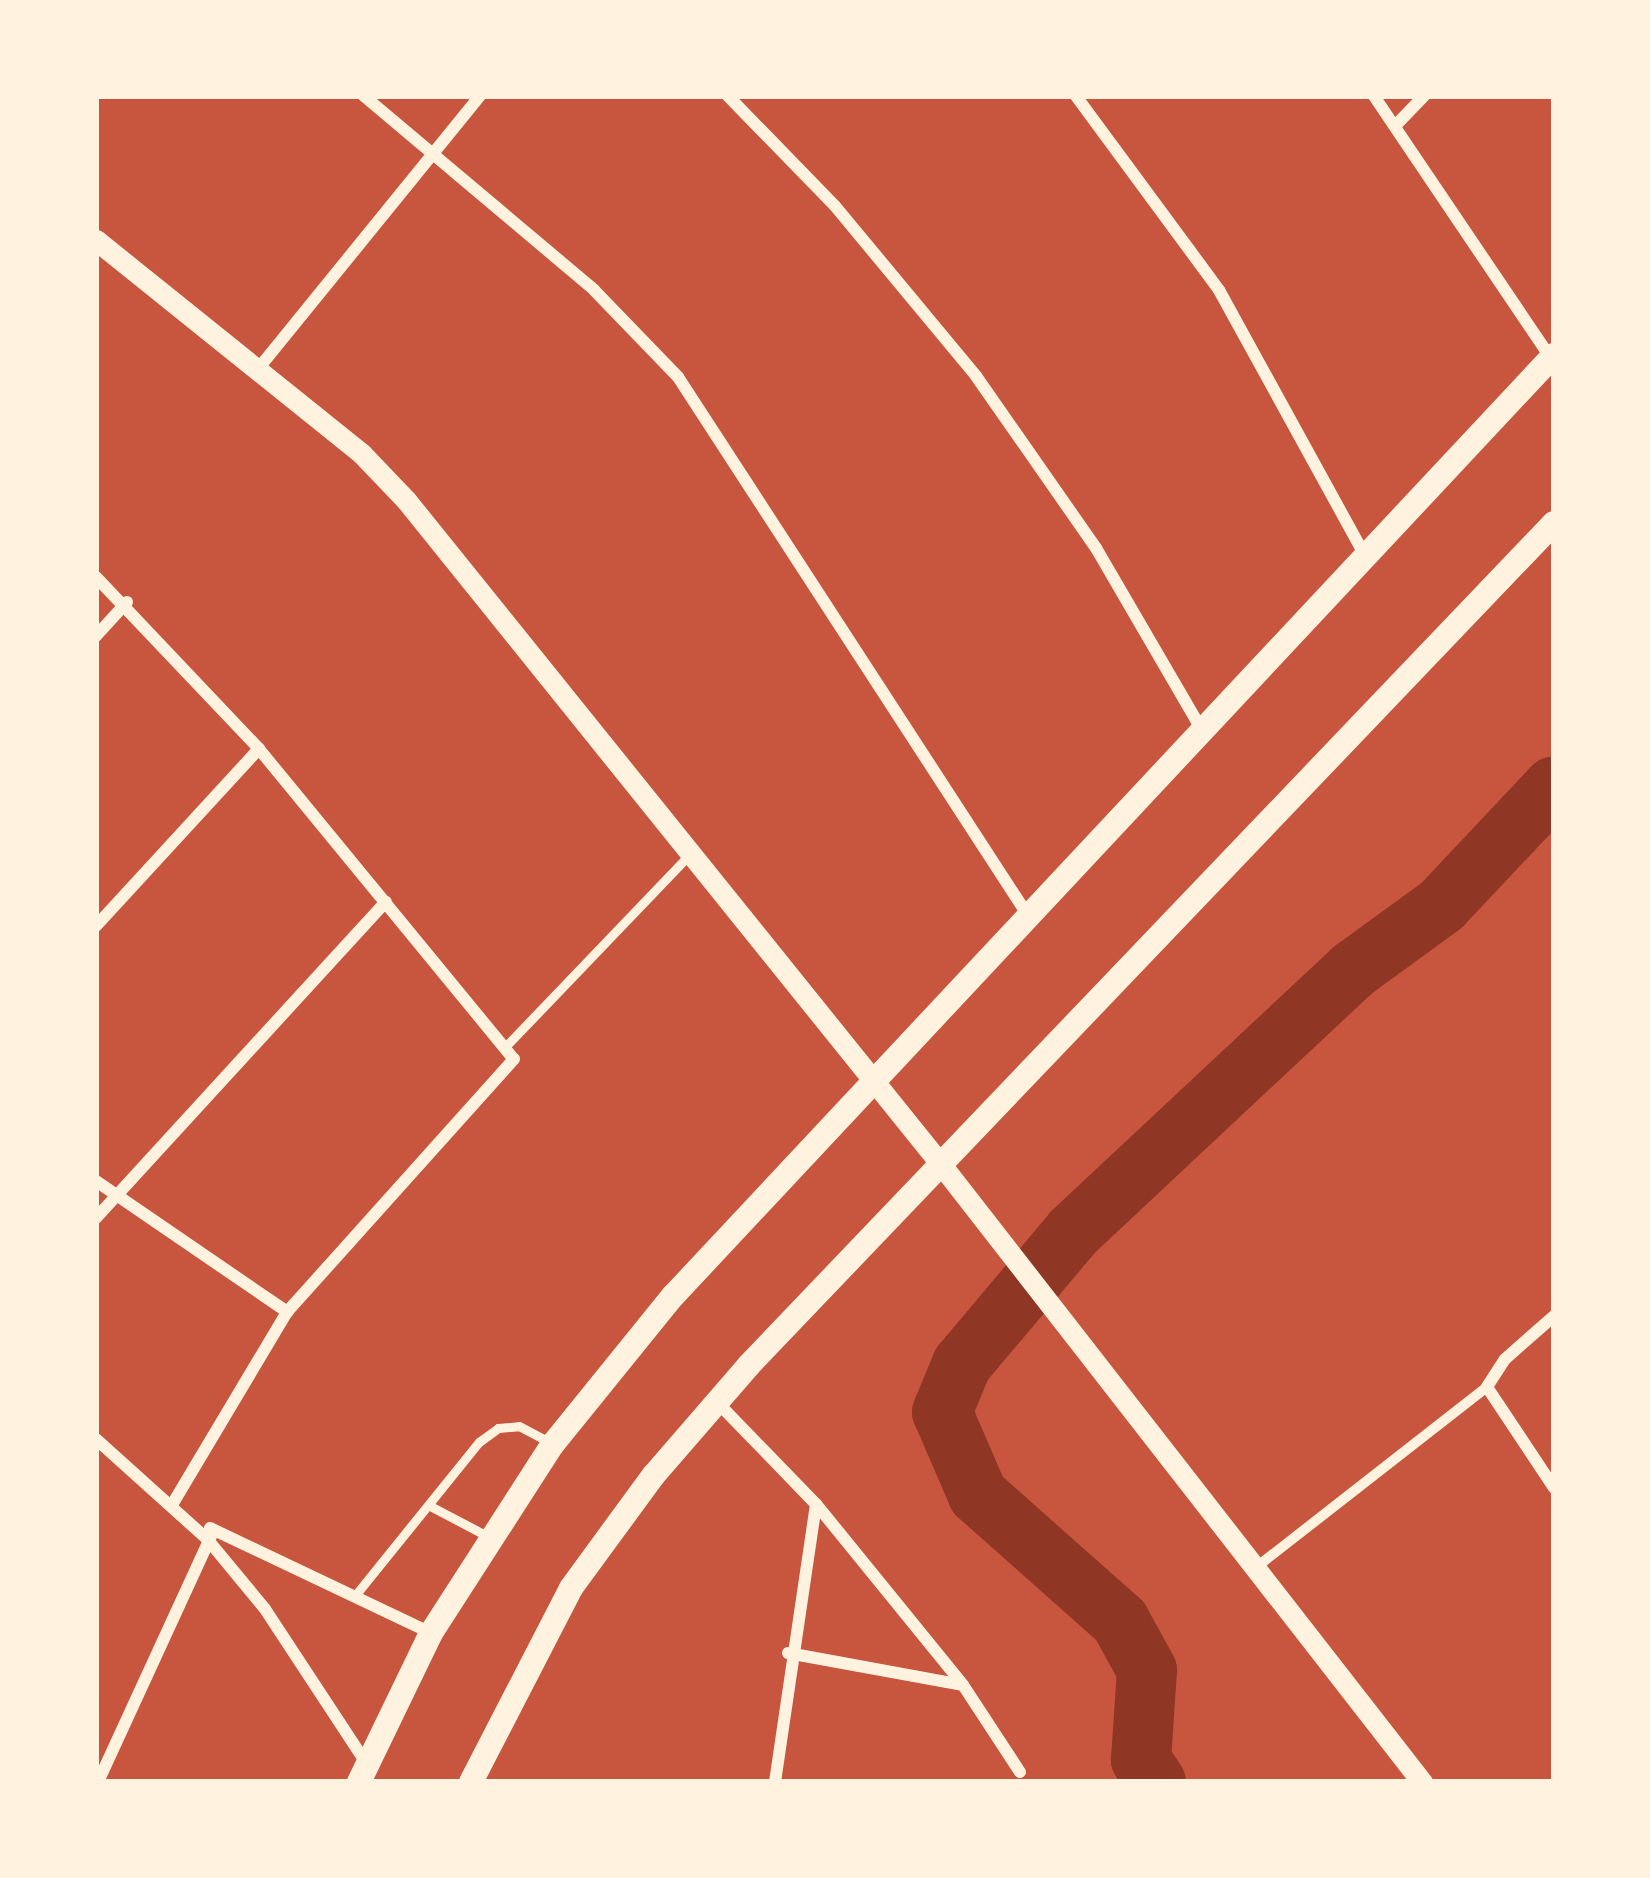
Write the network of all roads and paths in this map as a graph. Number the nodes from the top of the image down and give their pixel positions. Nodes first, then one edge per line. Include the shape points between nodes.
1 (364, 96) edge
2 (481, 96) edge
3 (728, 96) edge
4 (1076, 96) edge
5 (1374, 96) edge
6 (1424, 96) edge
7 (1395, 126) junction
8 (434, 153) junction
9 (96, 240) edge
10 (1552, 357) edge
11 (258, 369) junction
12 (1554, 523) edge
13 (1365, 556) junction
14 (96, 577) edge
15 (127, 602) junction
16 (96, 636) edge
17 (1202, 730) junction
18 (259, 749) junction
19 (690, 854) junction
20 (386, 902) junction
21 (1029, 917) junction
22 (96, 926) edge
23 (510, 1053) junction
24 (874, 1082) junction
25 (943, 1167) junction
26 (96, 1181) edge
27 (118, 1194) junction
28 (96, 1218) edge
29 (287, 1312) junction
30 (1554, 1316) edge
31 (1487, 1388) junction
32 (717, 1402) junction
33 (96, 1439) edge
34 (553, 1444) junction
35 (1554, 1488) edge
36 (173, 1503) junction
37 (817, 1504) junction
38 (432, 1508) junction
39 (211, 1535) junction
40 (492, 1538) junction
41 (1254, 1569) junction
42 (357, 1593) junction
43 (431, 1633) junction
44 (788, 1653) junction
45 (963, 1685) junction
46 (1020, 1772) dead end
47 (363, 1774) edge
48 (98, 1782) edge
49 (470, 1782) edge
50 (775, 1782) edge
51 (1422, 1782) edge

1 - 8 street
2 - 8 street
3 - 17 street via 835,206 976,376 1096,548
4 - 13 street via 1219,290
5 - 7 street
6 - 7 street
7 - 10 street
8 - 11 street
8 - 21 street via 594,290 678,377
9 - 11 street
10 - 13 main road
11 - 19 street via 394,486
12 - 25 main road
13 - 17 main road
14 - 15 street
15 - 16 street
15 - 18 street
17 - 21 main road
18 - 20 street
18 - 22 street
19 - 23 lane
19 - 24 street
20 - 23 street
20 - 27 street
21 - 24 main road
23 - 29 street
24 - 25 street
24 - 34 main road via 673,1296
25 - 32 main road
25 - 41 street
26 - 27 street
27 - 28 street
27 - 29 street
29 - 36 street
30 - 31 street via 1505,1358
31 - 35 street
31 - 41 street
32 - 37 street
32 - 49 main road via 571,1588
33 - 36 street
34 - 38 lane via 520,1426 498,1428
34 - 40 main road
36 - 39 street
37 - 44 street
37 - 45 street
38 - 40 lane
38 - 42 lane
39 - 42 street
39 - 47 street
39 - 48 street
40 - 43 main road
41 - 51 street
42 - 43 street
43 - 47 main road
44 - 45 street
44 - 50 street
45 - 46 street

